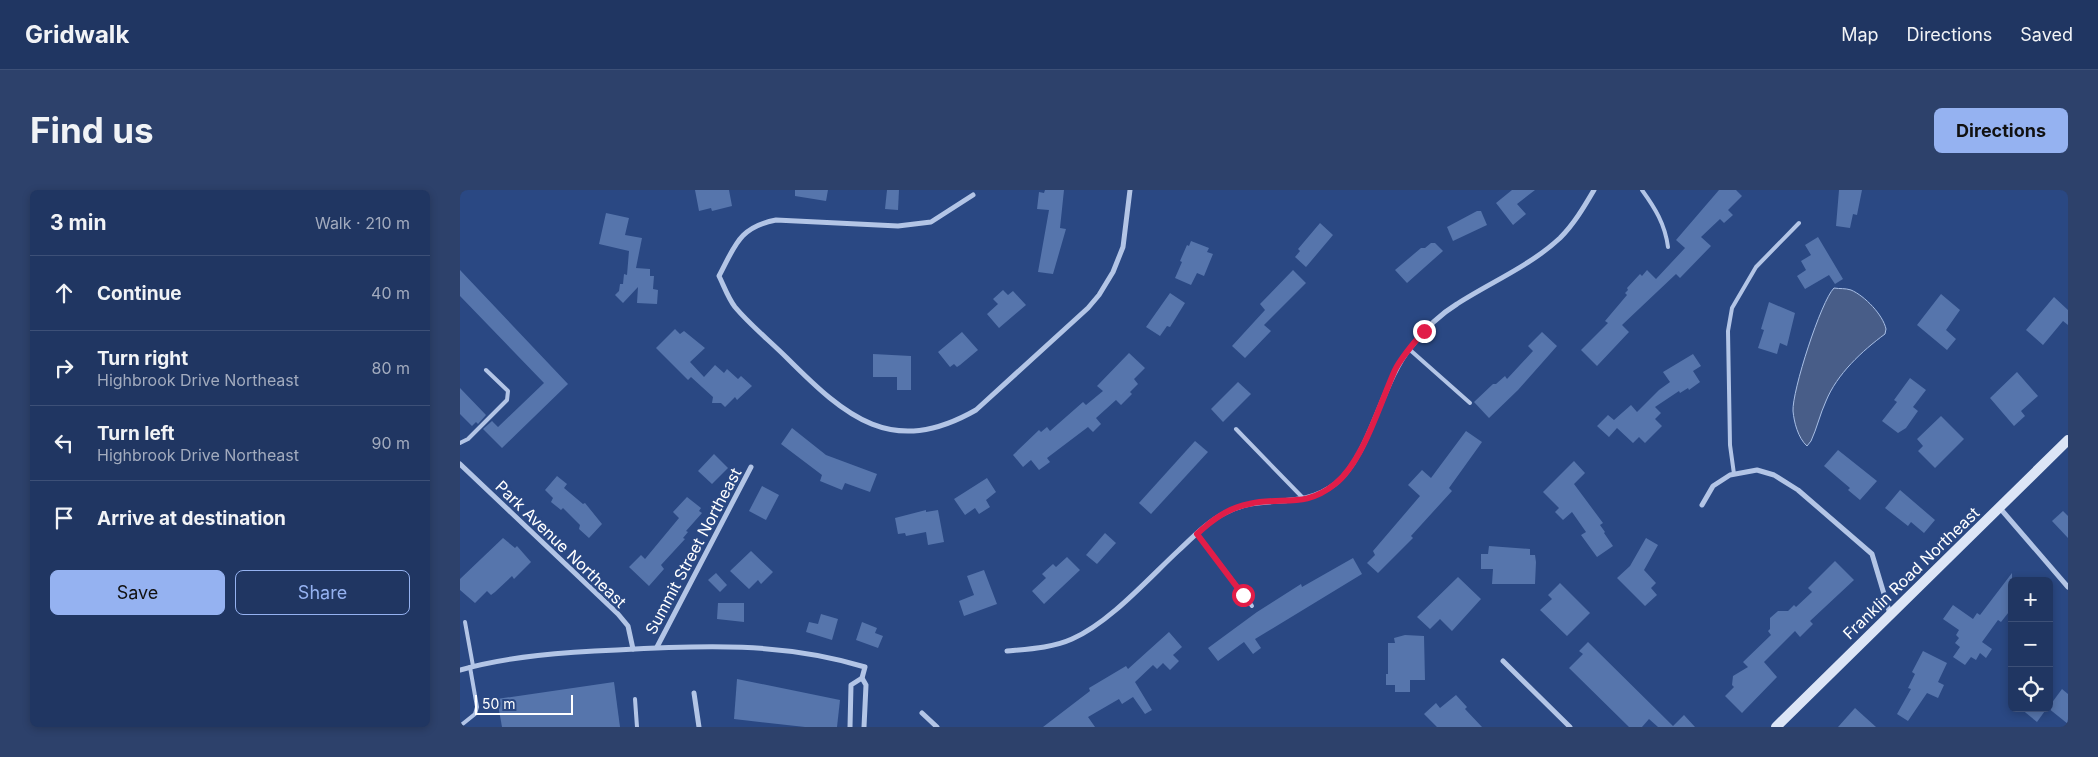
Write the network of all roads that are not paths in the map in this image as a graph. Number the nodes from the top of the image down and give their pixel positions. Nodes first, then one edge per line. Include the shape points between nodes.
1 (1130, 190) edge
2 (1594, 190) edge
3 (1642, 190) edge
4 (973, 194) dead end
5 (1799, 223) dead end
6 (1668, 246) dead end
7 (1409, 349) junction
8 (486, 370) dead end
9 (1470, 403) dead end
10 (1236, 429) dead end
11 (2068, 440) edge
12 (460, 443) edge
13 (460, 464) edge
14 (751, 467) dead end
15 (1734, 474) junction
16 (1304, 500) junction
17 (1702, 505) dead end
18 (1999, 507) junction
19 (1197, 534) junction
20 (2068, 587) edge
21 (1252, 606) dead end
22 (1890, 614) junction
23 (465, 622) dead end
24 (657, 647) junction
25 (633, 649) junction
26 (1007, 651) dead end
27 (1503, 661) dead end
28 (471, 667) junction
29 (460, 670) edge
30 (862, 678) junction
31 (694, 693) dead end
32 (635, 699) dead end
33 (922, 713) dead end
34 (1781, 725) edge
35 (460, 726) edge
36 (637, 727) edge
37 (699, 727) edge
38 (850, 727) edge
39 (864, 727) edge
40 (937, 727) edge
41 (1570, 727) edge

1 - 4 street via 1123,247 1113,272 1088,308 976,410 933,429 886,429 849,413 804,375 735,306 718,276 738,241 757,224 776,220 898,226 931,222
2 - 7 street via 1579,216 1560,238 1532,260 1455,304
3 - 6 lane via 1657,211
5 - 15 lane via 1756,268 1732,308 1728,331 1730,445
7 - 9 lane
7 - 16 street via 1396,368 1347,472 1321,493
8 - 12 lane via 508,391 507,400
10 - 16 lane
11 - 18 street, Franklin Road Northeast
13 - 25 street, Park Avenue Northeast via 618,614 628,626
14 - 24 street, Summit Street Northeast
15 - 17 street via 1713,486
15 - 22 street via 1757,470 1774,475 1798,490 1872,554
16 - 19 street via 1236,507 1220,515
18 - 20 street
18 - 22 street, Franklin Road Northeast
19 - 21 lane
19 - 26 street via 1097,626 1072,640
22 - 34 street, Franklin Road Northeast
23 - 28 lane
24 - 25 street
24 - 30 street via 754,647 791,651 865,667
25 - 28 street via 573,652
27 - 41 street
28 - 29 street
28 - 35 lane via 477,706 475,714
30 - 38 street via 851,685
30 - 39 street via 866,685
31 - 37 street
32 - 36 lane
33 - 40 street

